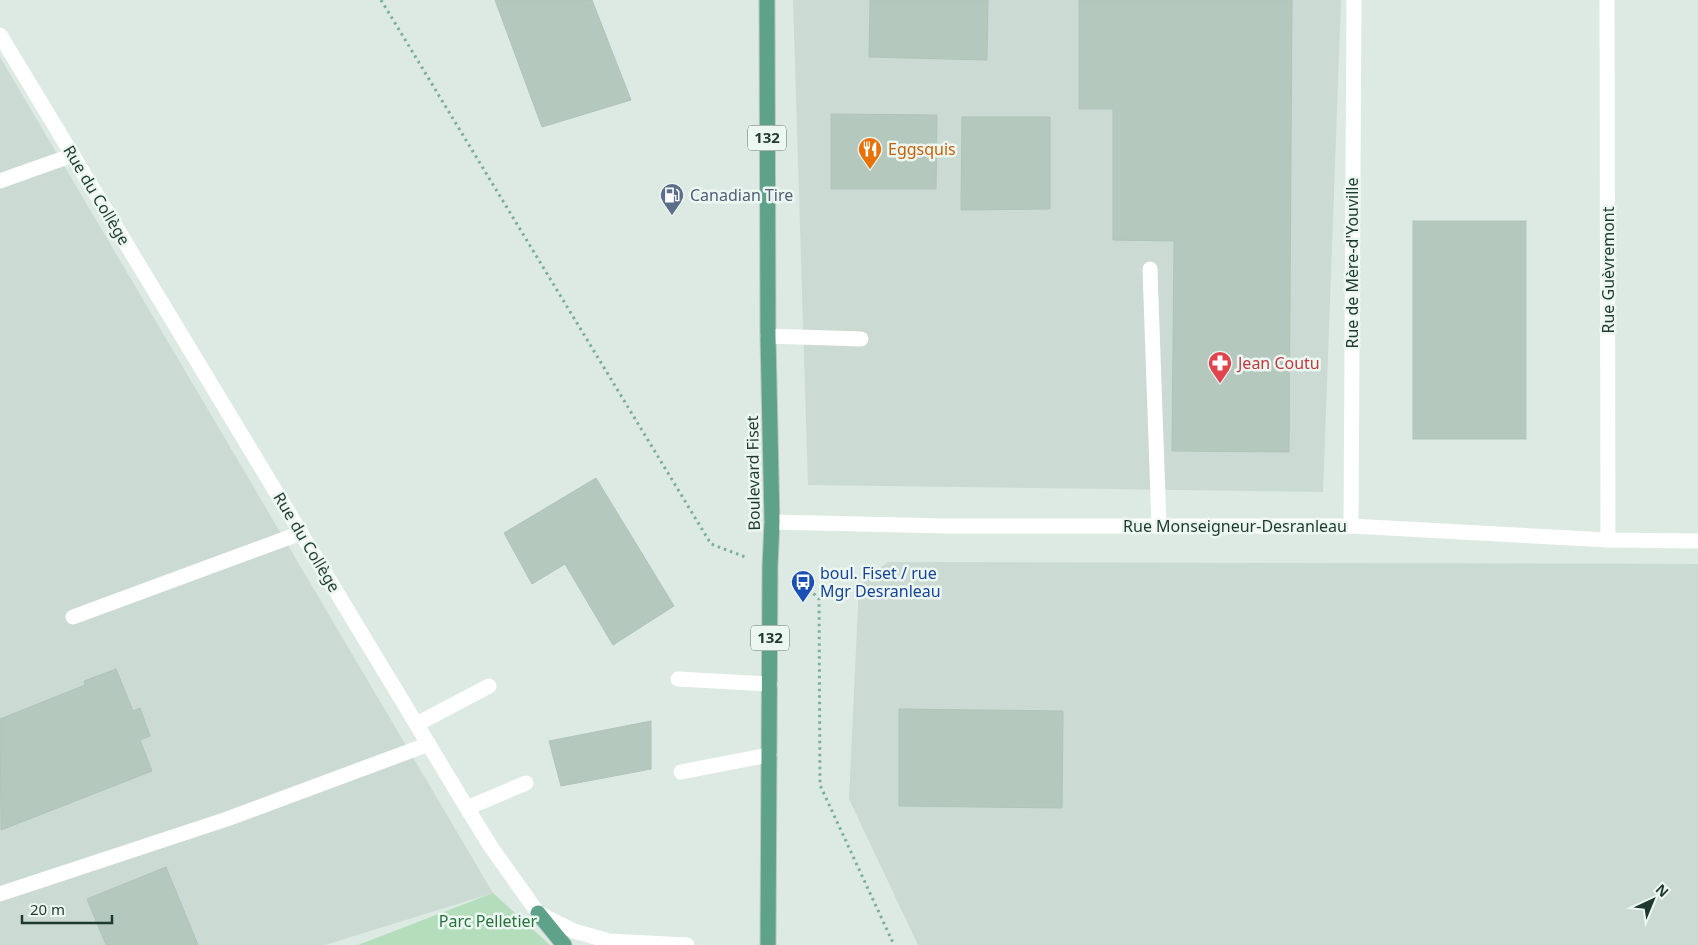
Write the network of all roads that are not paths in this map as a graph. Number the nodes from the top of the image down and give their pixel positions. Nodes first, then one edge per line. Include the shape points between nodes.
1 (767, 0) edge
2 (1354, 0) edge
3 (1607, 0) edge
4 (0, 35) edge
5 (72, 155) junction
6 (0, 181) edge
7 (1150, 270) dead end
8 (768, 336) junction
9 (861, 339) dead end
10 (772, 522) junction
11 (1159, 526) junction
12 (1351, 526) junction
13 (301, 533) junction
14 (1608, 540) junction
15 (1698, 541) edge
16 (73, 617) dead end
17 (678, 679) dead end
18 (770, 684) junction
19 (489, 686) dead end
20 (417, 724) junction
21 (429, 744) junction
22 (769, 755) junction
23 (681, 772) dead end
24 (526, 783) dead end
25 (467, 808) junction
26 (0, 894) edge
27 (538, 913) junction
28 (564, 945) edge
29 (687, 945) edge
30 (768, 945) edge

1 - 8 main road, Boulevard Fiset / 132
2 - 12 street, Rue de Mère-d'Youville
3 - 14 street, Rue Guèvremont
4 - 5 street, Rue du Collège
5 - 6 street
5 - 13 street, Rue du Collège
7 - 11 street
8 - 9 street
8 - 10 main road, Boulevard Fiset / 132
10 - 11 street, Rue Monseigneur-Desranleau
10 - 18 main road, Boulevard Fiset / 132
11 - 12 street, Rue Monseigneur-Desranleau
12 - 14 street, Rue Monseigneur-Desranleau
13 - 16 street
13 - 20 street, Rue du Collège
14 - 15 street, Rue Monseigneur-Desranleau
17 - 18 street
18 - 22 main road, Boulevard Fiset / 132
19 - 20 street
20 - 21 street, Rue du Collège
21 - 25 street, Rue du Collège
21 - 26 street via 227,819
22 - 23 street
22 - 30 main road, Boulevard Fiset / 132
24 - 25 street
25 - 27 street, Rue du Collège
27 - 28 main road
27 - 29 street, Rue du Collège via 574,931 609,941

